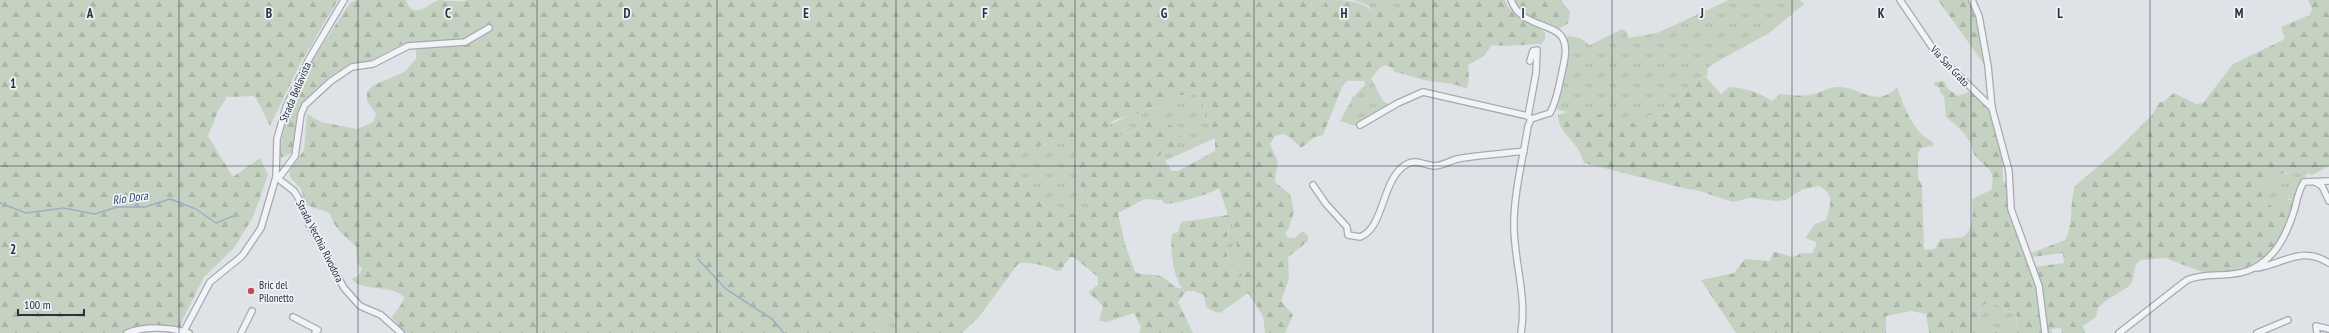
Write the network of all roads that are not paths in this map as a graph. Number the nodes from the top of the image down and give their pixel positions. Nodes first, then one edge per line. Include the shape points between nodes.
1 (344, 0) edge
2 (1511, 0) edge
3 (1900, 0) edge
4 (1972, 0) edge
5 (489, 28) dead end
6 (1530, 61) dead end
7 (1992, 108) junction
8 (1529, 117) junction
9 (1360, 125) dead end
10 (1524, 151) junction
11 (276, 177) junction
12 (2311, 180) junction
13 (2329, 181) edge
14 (1313, 185) dead end
15 (2329, 201) edge
16 (2329, 263) edge
17 (2255, 268) junction
18 (252, 311) dead end
19 (293, 317) dead end
20 (2288, 320) dead end
21 (2329, 329) edge
22 (187, 332) edge
23 (127, 333) edge
24 (241, 333) edge
25 (315, 333) edge
26 (401, 333) edge
27 (1521, 333) edge
28 (2045, 333) edge
29 (2119, 333) edge
30 (2257, 333) edge
31 (2316, 333) edge

1 - 11 street, Strada Bellavista via 309,58 286,107 277,139
2 - 8 street via 1524,18 1558,33 1563,38 1565,54 1556,102 1550,113
3 - 7 street, Via San Grato via 1936,53
4 - 7 street via 1979,16
5 - 11 street via 465,42 408,46 373,64 352,67 331,81 305,105 301,114 295,156 281,175
6 - 8 street via 1533,51 1536,50 1536,73
7 - 28 street via 2009,171 2010,209 2039,286
8 - 9 street via 1423,92
8 - 10 street
10 - 14 street via 1456,160 1438,165 1420,162 1406,164 1388,189 1371,230 1360,237 1348,235 1347,227
10 - 27 street via 1514,229 1524,302
11 - 22 street, Strada Bellavista via 264,220 251,246 210,282
11 - 26 street, Strada Vecchia Rivodora via 294,191 299,199 309,224 344,288 360,306 381,315
12 - 13 street
12 - 15 street via 2322,186
12 - 17 street via 2301,186 2288,227 2276,250
16 - 17 street via 2315,256 2296,256
17 - 29 street via 2228,276 2201,276 2187,280
18 - 24 street
19 - 25 street via 318,330
20 - 30 street
21 - 31 street via 2316,326
22 - 23 street via 138,329

